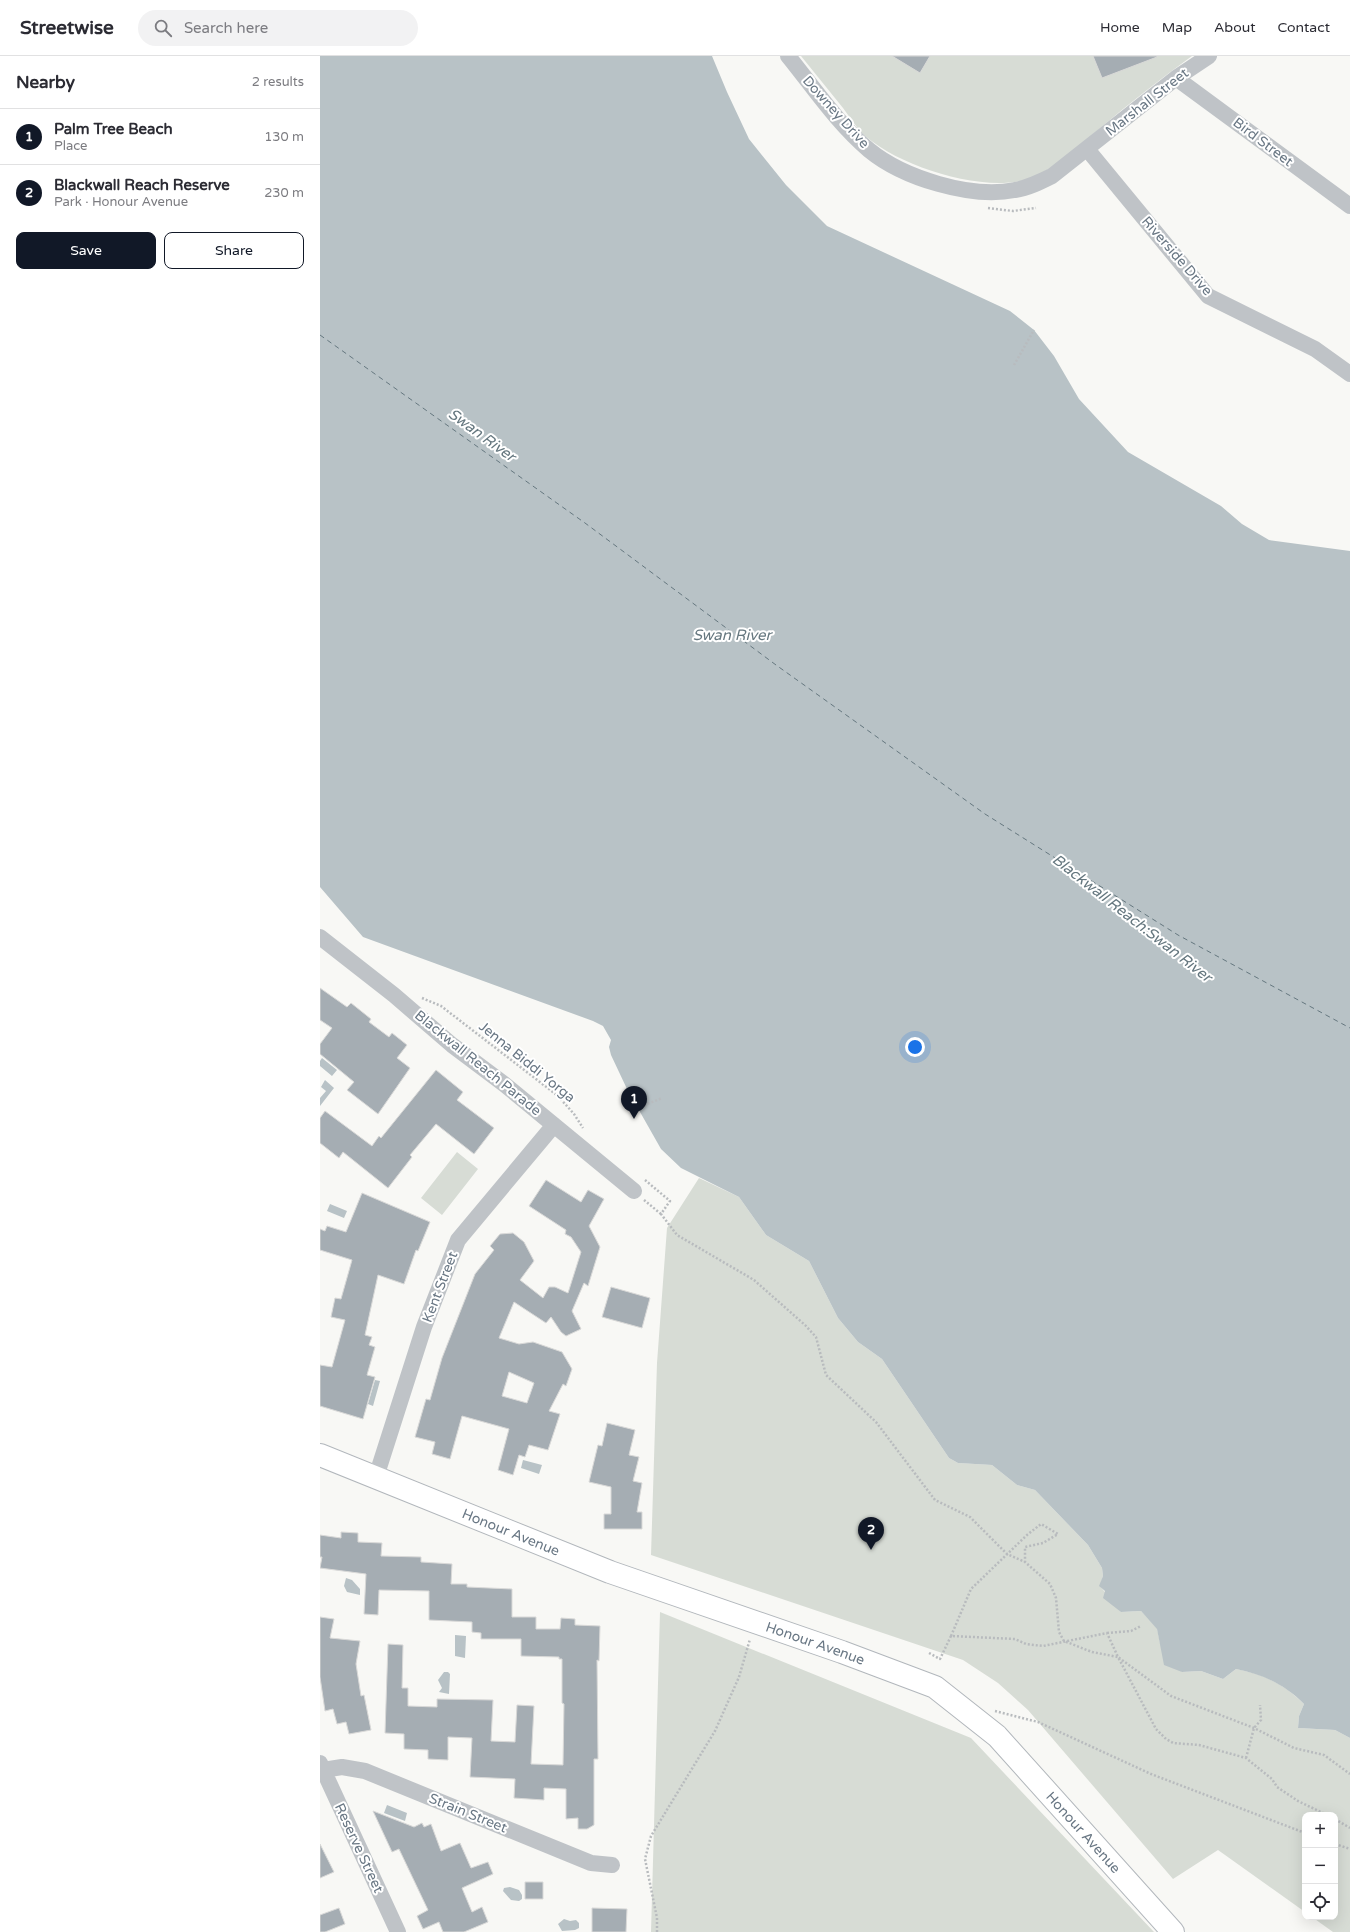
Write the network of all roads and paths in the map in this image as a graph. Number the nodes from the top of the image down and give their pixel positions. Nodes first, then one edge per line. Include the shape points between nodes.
1 (788, 56) edge
2 (1209, 56) edge
3 (1176, 78) junction
4 (1087, 149) junction
5 (1350, 206) edge
6 (988, 207) dead end
7 (1036, 208) dead end
8 (1034, 330) dead end
9 (1014, 365) dead end
10 (1350, 374) edge
11 (320, 937) edge
12 (416, 996) dead end
13 (662, 1098) dead end
14 (633, 1110) dead end
15 (554, 1125) junction
16 (586, 1134) dead end
17 (641, 1176) dead end
18 (634, 1191) joint
19 (661, 1214) junction
20 (320, 1455) edge
21 (376, 1477) junction
22 (1007, 1554) junction
23 (1025, 1562) junction
24 (756, 1622) junction
25 (1141, 1626) dead end
26 (1107, 1633) junction
27 (951, 1636) junction
28 (1064, 1640) junction
29 (928, 1653) dead end
30 (1118, 1658) junction
31 (1260, 1704) dead end
32 (989, 1709) dead end
33 (1254, 1728) junction
34 (1246, 1758) junction
35 (322, 1767) edge
36 (1350, 1774) edge
37 (1321, 1812) edge
38 (1338, 1821) edge
39 (1350, 1828) edge
40 (1302, 1832) edge
41 (1338, 1845) edge
42 (1350, 1849) edge
43 (612, 1865) dead end
44 (398, 1932) edge
45 (657, 1932) edge
46 (1173, 1932) edge

1 - 4 street, Downey Drive via 846,126 870,150 889,164 931,182 974,190 1014,190 1052,176
2 - 3 street, Marshall Street
3 - 4 street, Marshall Street
3 - 5 street, Bird Street
4 - 10 street, Riverside Drive via 1208,296 1315,349
6 - 7 path via 1013,211
8 - 9 path
11 - 15 street, Blackwall Reach Parade
12 - 16 path, Jenna Biddi Yorga via 441,1006 558,1096 574,1114
13 - 14 path
15 - 18 street, Blackwall Reach Parade
15 - 21 street, Kent Street via 458,1240 424,1327
17 - 19 path via 670,1202
18 - 19 path
19 - 22 path via 677,1235 754,1280 805,1325 816,1337 826,1375 876,1422 935,1500 970,1517
20 - 21 street, Honour Avenue
21 - 24 street, Honour Avenue via 610,1572
22 - 23 path
22 - 23 path via 1041,1524 1058,1534 1043,1543 1025,1548
22 - 27 path via 971,1588
23 - 28 path via 1050,1584 1056,1598 1059,1632
24 - 45 path via 739,1677 716,1730 651,1836 645,1858 657,1918
24 - 46 street, Honour Avenue via 935,1687 997,1736
25 - 26 path via 1131,1632
26 - 28 path via 1074,1641
26 - 30 path
27 - 28 path via 1014,1639 1026,1644 1043,1646
27 - 29 path via 940,1659
28 - 30 path via 1092,1652
30 - 33 path via 1171,1696
30 - 34 path via 1156,1729 1166,1739 1174,1743 1199,1745
31 - 33 path via 1260,1720
32 - 40 path via 1038,1722 1151,1774
33 - 34 path
33 - 36 path via 1294,1748 1324,1756
34 - 37 path via 1272,1779 1277,1787
35 - 43 street, Strain Street via 365,1771 591,1863
35 - 44 street, Reserve Street
38 - 39 path
41 - 42 path

